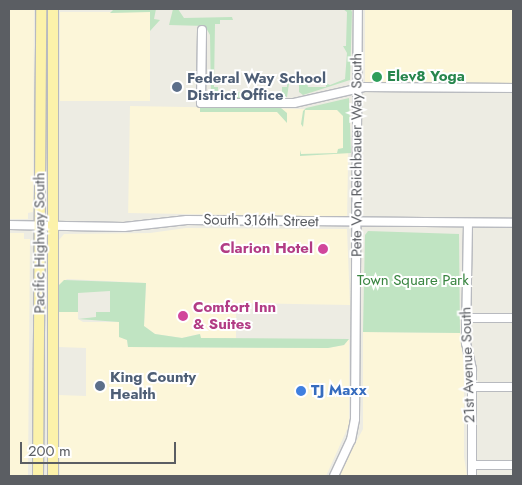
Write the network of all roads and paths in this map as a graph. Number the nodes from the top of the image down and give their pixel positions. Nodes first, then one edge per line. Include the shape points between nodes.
1 (40, 9) edge
2 (52, 9) edge
3 (358, 9) edge
4 (202, 30) dead end
5 (40, 57) junction
6 (358, 88) junction
7 (513, 88) edge
8 (52, 118) junction
9 (356, 222) junction
10 (468, 223) junction
11 (513, 224) edge
12 (9, 225) edge
13 (40, 225) junction
14 (52, 226) junction
15 (466, 318) junction
16 (513, 318) edge
17 (40, 337) junction
18 (472, 387) junction
19 (513, 387) edge
20 (52, 402) junction
21 (472, 465) junction
22 (513, 465) edge
23 (38, 476) edge
24 (53, 476) edge
25 (334, 476) edge
26 (472, 476) edge

1 - 5 main road, Pacific Highway South
2 - 8 main road, Pacific Highway South
3 - 6 street, Pete Von Reichbauer Way South
4 - 6 street via 201,103 294,103
5 - 8 main road via 47,64 47,107
5 - 13 main road, Pacific Highway South
6 - 7 street
6 - 9 street, Pete Von Reichbauer Way South
8 - 14 main road, Pacific Highway South
9 - 10 street, South 316th Street
9 - 14 street, South 316th Street via 187,220 124,227
9 - 25 street, Pete Von Reichbauer Way South via 355,423
10 - 11 street, South 316th Street
10 - 15 street, 21st Avenue South
12 - 13 street, South 316th Street
13 - 14 street, South 316th Street
13 - 17 main road, Pacific Highway South
14 - 20 main road, Pacific Highway South
15 - 16 street
15 - 18 street, 21st Avenue South
17 - 20 main road via 46,400
17 - 23 main road, Pacific Highway South
18 - 19 street
18 - 21 street, 21st Avenue South
20 - 24 main road, Pacific Highway South
21 - 22 street
21 - 26 street, 21st Avenue South

